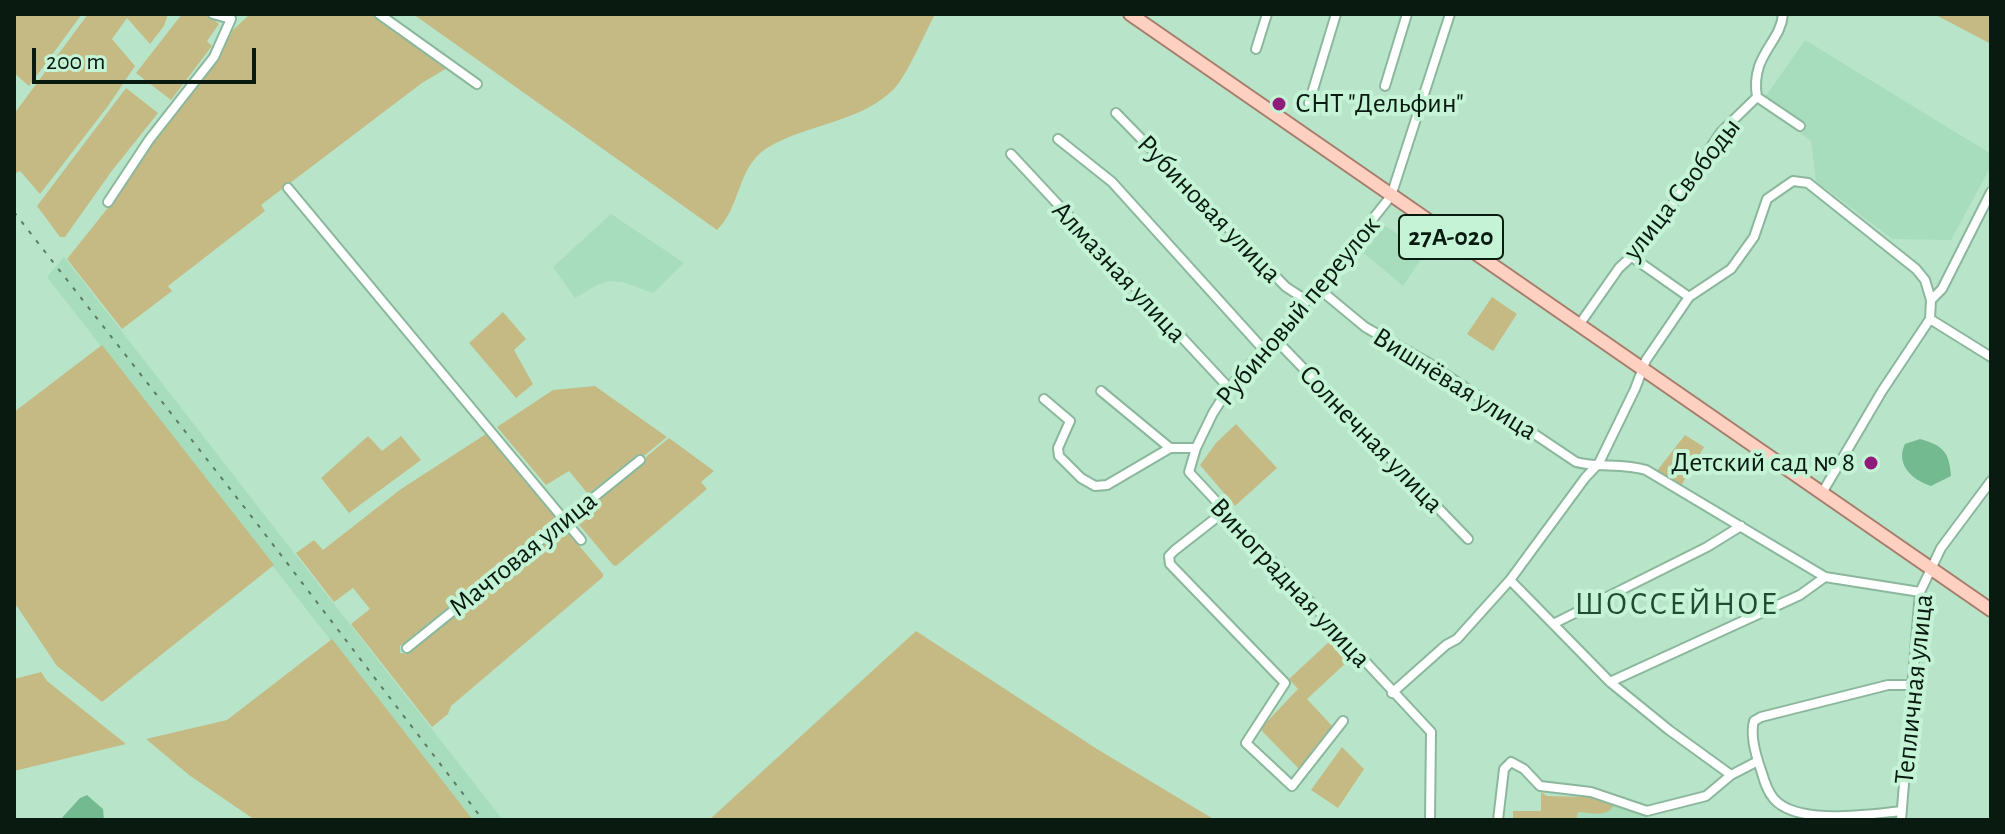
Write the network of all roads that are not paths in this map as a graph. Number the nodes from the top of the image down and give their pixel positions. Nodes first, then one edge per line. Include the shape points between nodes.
1 (213, 14) edge
2 (241, 14) edge
3 (379, 14) edge
4 (1130, 14) edge
5 (1267, 14) edge
6 (1336, 14) edge
7 (1407, 14) edge
8 (1450, 14) edge
9 (1783, 14) edge
10 (231, 19) junction
11 (1256, 49) dead end
12 (477, 84) dead end
13 (1385, 86) dead end
14 (1757, 97) junction
15 (1309, 103) dead end
16 (1116, 113) dead end
17 (1800, 126) dead end
18 (1058, 139) dead end
19 (1011, 154) dead end
20 (288, 188) dead end
21 (1991, 192) edge
22 (1391, 196) junction
23 (108, 202) dead end
24 (1632, 257) junction
25 (1318, 288) junction
26 (1689, 297) junction
27 (1306, 300) junction
28 (1931, 300) junction
29 (1930, 319) junction
30 (1579, 325) junction
31 (1275, 339) junction
32 (1263, 349) junction
33 (1991, 357) edge
34 (1642, 369) junction
35 (1229, 388) junction
36 (1101, 391) dead end
37 (1044, 399) dead end
38 (1170, 448) junction
39 (1196, 448) junction
40 (640, 460) dead end
41 (1599, 463) junction
42 (1189, 472) joint
43 (1991, 481) edge
44 (1822, 493) junction
45 (1225, 511) junction
46 (565, 521) junction
47 (1741, 526) junction
48 (1468, 539) dead end
49 (581, 540) dead end
50 (1930, 568) junction
51 (1825, 577) junction
52 (1510, 580) junction
53 (1920, 592) junction
54 (1991, 610) edge
55 (1553, 624) junction
56 (407, 648) dead end
57 (1610, 682) junction
58 (1911, 685) junction
59 (1392, 693) junction
60 (1343, 721) dead end
61 (1758, 761) junction
62 (1731, 775) junction
63 (1902, 816) edge
64 (1430, 820) edge
65 (1498, 820) edge

1 - 10 street
2 - 10 street
3 - 12 street
4 - 22 main road, 27А-020
5 - 11 street
6 - 15 street
7 - 13 street
8 - 22 street
9 - 14 street via 1754,80
10 - 23 street via 214,57
14 - 17 street, улица Свободы
14 - 24 street, улица Свободы via 1721,132
16 - 27 street, Рубиновая улица via 1286,287
18 - 32 street via 1112,182
19 - 35 street, Алмазная улица
20 - 46 street
21 - 28 street via 1942,289
22 - 25 street, Рубиновый переулок
22 - 30 main road, 27А-020
24 - 26 street
24 - 30 street, улица Свободы
25 - 27 street, Рубиновый переулок
25 - 41 street, Вишнёвая улица via 1365,327 1576,462
26 - 28 street via 1731,269 1754,237 1767,199 1793,181 1808,183 1904,259 1925,280
26 - 34 street
27 - 31 street, Рубиновый переулок
28 - 29 street
29 - 33 street
29 - 44 street
30 - 34 main road, 27А-020
31 - 32 street, Рубиновый переулок
31 - 48 street, Солнечная улица
32 - 35 street, Рубиновый переулок
34 - 41 street
34 - 44 main road, 27А-020
35 - 39 street, Рубиновый переулок
36 - 38 street
37 - 38 street via 1070,421 1059,456 1095,486 1107,485
38 - 39 street
39 - 42 street, Рубиновый переулок
40 - 46 street, Мачтовая улица
41 - 47 street, Вишнёвая улица via 1646,470
41 - 52 street
42 - 45 street, Виноградная улица
43 - 50 street, Тепличная улица
44 - 50 main road, 27А-020
45 - 59 street, Виноградная улица
45 - 60 street via 1169,556 1170,564 1285,683 1246,743 1292,786
46 - 49 street
46 - 56 street, Мачтовая улица
47 - 51 street, Вишнёвая улица
47 - 55 street
50 - 53 street, Тепличная улица
50 - 54 main road, 27А-020
51 - 53 street
51 - 57 street via 1800,595
52 - 55 street
52 - 59 street via 1457,639
53 - 58 street, Тепличная улица
55 - 57 street
57 - 62 street
58 - 61 street, Тепличная улица via 1888,685 1761,717 1752,728
58 - 63 street, Тепличная улица
59 - 64 street, Виноградная улица via 1431,732
61 - 62 street
61 - 63 street, Тепличная улица via 1775,801 1798,812
62 - 65 street via 1706,796 1647,811 1591,792 1540,786 1511,762 1504,769

